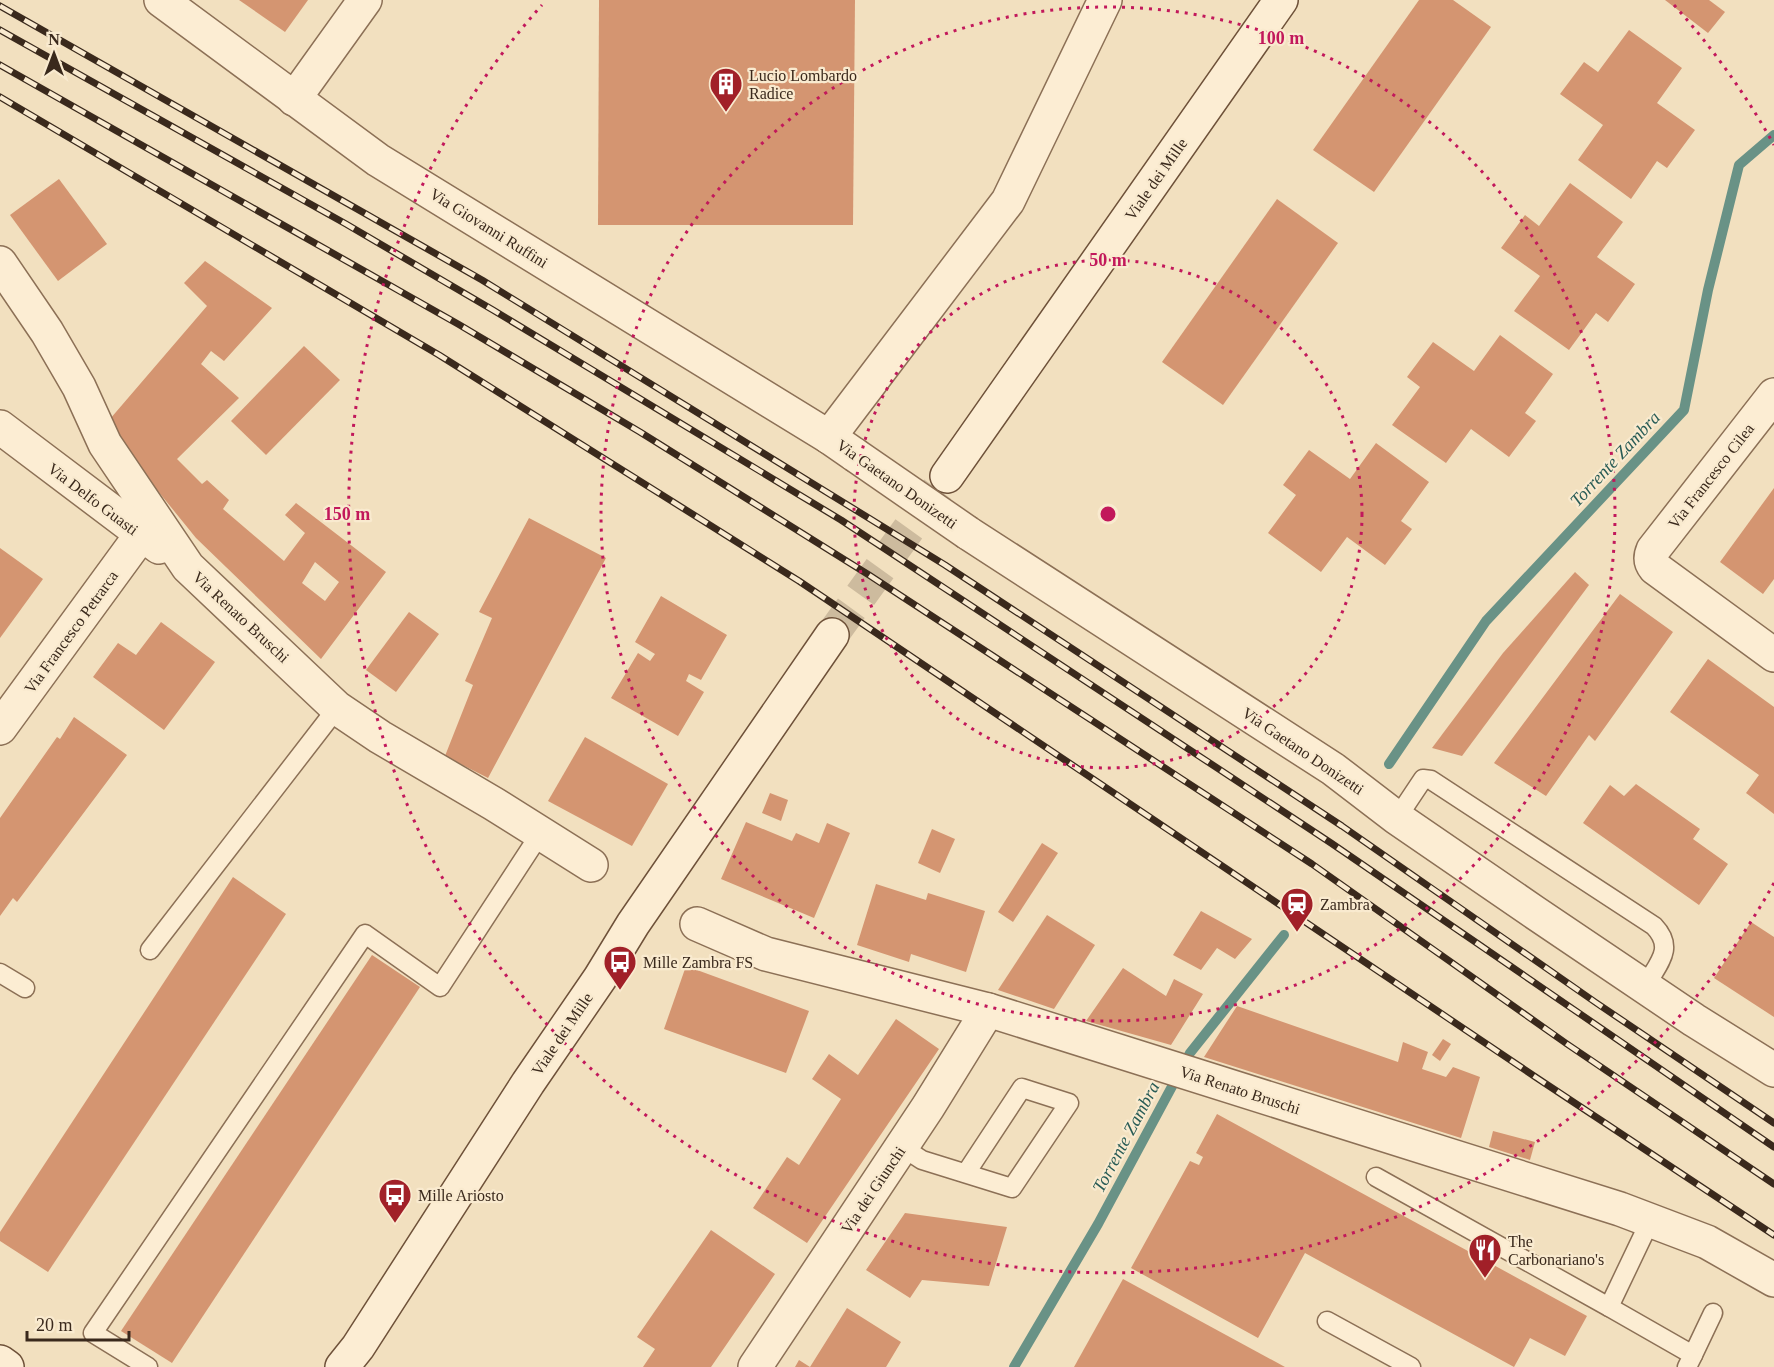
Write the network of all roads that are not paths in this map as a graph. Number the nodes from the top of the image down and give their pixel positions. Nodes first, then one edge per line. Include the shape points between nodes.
1 (161, 0) edge
2 (365, 0) edge
3 (1105, 0) edge
4 (1281, 0) edge
5 (294, 99) junction
6 (0, 263) edge
7 (1774, 395) edge
8 (0, 427) edge
9 (829, 437) junction
10 (946, 476) tunnel mouth
11 (141, 536) junction
12 (188, 567) junction
13 (832, 635) tunnel mouth
14 (1774, 655) edge
15 (337, 708) junction
16 (0, 728) edge
17 (1397, 818) junction
18 (540, 834) junction
19 (591, 865) dead end
20 (697, 924) dead end
21 (150, 950) dead end
22 (0, 973) edge
23 (1645, 987) junction
24 (25, 988) dead end
25 (988, 1010) junction
26 (1774, 1071) edge
27 (902, 1147) junction
28 (966, 1173) junction
29 (1376, 1177) dead end
30 (1650, 1221) junction
31 (1774, 1280) edge
32 (1609, 1307) junction
33 (1713, 1313) dead end
34 (1327, 1321) dead end
35 (351, 1360) edge
36 (1690, 1361) edge
37 (0, 1362) edge
38 (7, 1367) edge
39 (148, 1367) edge
40 (755, 1367) edge
41 (1411, 1367) edge

1 - 5 street, Via Giovanni Ruffini
2 - 5 street
3 - 9 street via 1008,201
4 - 10 street, Viale dei Mille
5 - 9 street, Via Giovanni Ruffini via 378,160
6 - 12 street, Via Renato Bruschi via 79,387 105,444
7 - 14 street, Via Francesco Cilea via 1653,550 1651,558 1655,568
8 - 11 street, Via Delfo Guasti
9 - 17 street, Via Gaetano Donizetti, bridge via 968,533 1333,769
11 - 12 street, Via Delfo Guasti
11 - 16 street, Via Francesco Petrarca
12 - 15 street, Via Renato Bruschi
13 - 35 street, Viale dei Mille via 633,924
15 - 18 street, Via Renato Bruschi
15 - 21 lane
17 - 23 street, Via Gaetano Donizetti
17 - 23 lane via 1416,786 1423,779 1431,780 1654,926 1662,934 1665,951
18 - 19 street, Via Renato Bruschi
18 - 39 lane via 440,987 364,934 93,1333
20 - 25 street, Via Renato Bruschi via 766,954
22 - 24 lane
23 - 26 street, Via Gaetano Donizetti
25 - 27 street, Via dei Giunchi
25 - 30 street, Via Renato Bruschi
27 - 28 lane via 922,1160
27 - 40 street, Via dei Giunchi
28 - 28 lane via 1012,1188 1069,1103 1022,1088
29 - 32 lane
30 - 31 street, Via Renato Bruschi via 1707,1242
30 - 32 lane
32 - 36 lane
33 - 36 lane
34 - 41 lane
37 - 38 street

